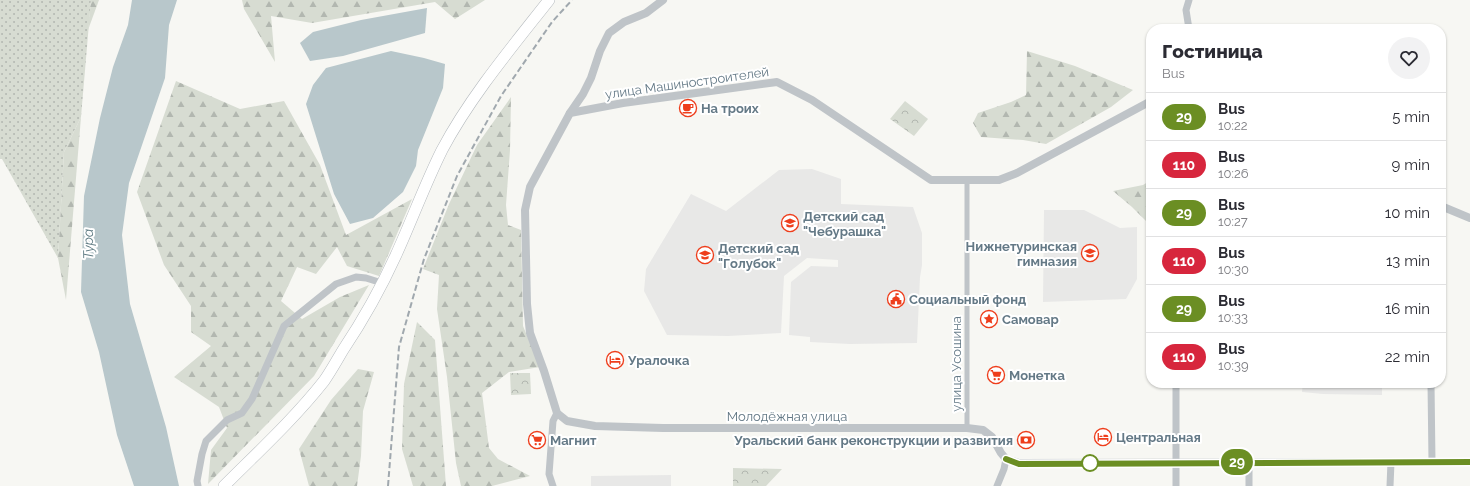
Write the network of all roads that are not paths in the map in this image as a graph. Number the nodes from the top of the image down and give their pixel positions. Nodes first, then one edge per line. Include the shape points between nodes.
1 (549, 0) edge
2 (663, 0) edge
3 (1189, 0) edge
4 (1188, 24) edge
5 (1146, 104) edge
6 (570, 112) junction
7 (967, 180) junction
8 (1446, 208) edge
9 (1470, 218) edge
10 (382, 283) junction
11 (1176, 388) edge
12 (1430, 388) edge
13 (557, 413) junction
14 (967, 428) junction
15 (1006, 459) junction
16 (1249, 462) junction
17 (1390, 462) junction
18 (1432, 462) junction
19 (1470, 462) edge
20 (1176, 463) junction
21 (198, 486) edge
22 (224, 486) edge
23 (553, 486) edge
24 (997, 486) edge
25 (1176, 486) edge
26 (1249, 486) edge
27 (1390, 486) edge

1 - 10 main road via 474,100 443,149
2 - 6 street via 646,13 624,22 609,33 591,78
3 - 4 street via 1186,10
5 - 7 street, улица Машиностроителей via 1017,173 999,180
6 - 7 street, улица Машиностроителей via 777,82 812,100 932,180
6 - 13 street via 530,187 525,210 530,333
7 - 14 street, улица Усошина
8 - 9 street
10 - 21 street via 356,277 336,284 284,326 252,399 242,413 227,420 206,441
10 - 22 main road via 363,319 324,380 269,442
11 - 20 street
12 - 18 street
13 - 14 street, Молодёжная улица via 567,422 595,426
13 - 23 street via 553,421 549,474
14 - 15 street, Молодёжная улица via 983,430 992,437
15 - 20 street via 1019,464
15 - 24 street
16 - 17 street
16 - 20 street
16 - 26 street
17 - 18 street
17 - 27 street
18 - 19 street
20 - 25 street

